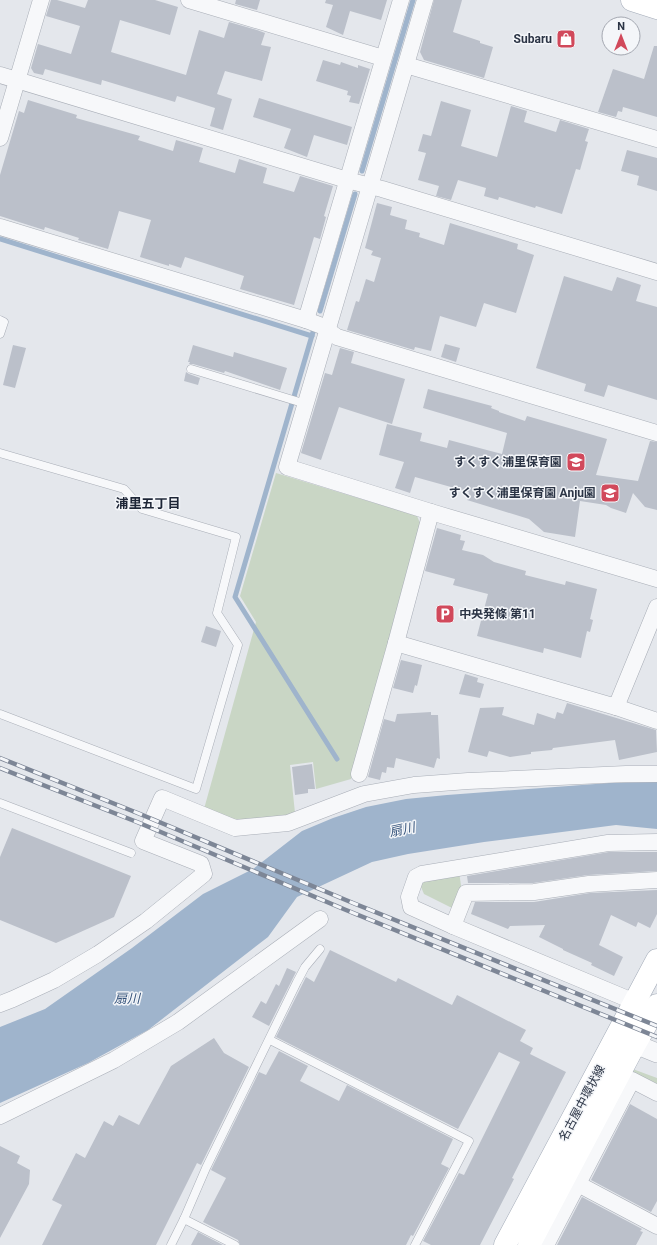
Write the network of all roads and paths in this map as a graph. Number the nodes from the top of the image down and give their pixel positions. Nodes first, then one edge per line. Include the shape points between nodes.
1 (41, 0) edge
2 (189, 0) edge
3 (400, 0) edge
4 (425, 0) edge
5 (632, 0) edge
6 (657, 8) edge
7 (383, 58) junction
8 (406, 65) junction
9 (0, 74) edge
10 (18, 80) junction
11 (0, 138) edge
12 (657, 139) edge
13 (347, 180) junction
14 (371, 186) junction
15 (0, 227) edge
16 (657, 272) edge
17 (0, 320) edge
18 (306, 320) junction
19 (328, 329) junction
20 (0, 334) edge
21 (191, 369) dead end
22 (298, 402) junction
23 (657, 434) edge
24 (0, 453) edge
25 (431, 512) junction
26 (657, 580) edge
27 (657, 607) edge
28 (396, 643) junction
29 (616, 707) junction
30 (0, 714) edge
31 (657, 721) edge
32 (359, 774) dead end
33 (657, 774) edge
34 (0, 803) edge
35 (657, 842) edge
36 (130, 853) dead end
37 (657, 880) edge
38 (320, 919) dead end
39 (453, 926) junction
40 (320, 949) dead end
41 (657, 960) edge
42 (7, 1001) edge
43 (634, 1002) junction
44 (657, 1005) edge
45 (270, 1040) junction
46 (635, 1044) junction
47 (657, 1053) edge
48 (657, 1093) edge
49 (0, 1116) edge
50 (578, 1184) junction
51 (184, 1219) junction
52 (657, 1226) edge
53 (171, 1245) edge
54 (235, 1245) edge
55 (415, 1245) edge
56 (505, 1245) edge
57 (529, 1245) edge
58 (546, 1245) edge

1 - 10 street
2 - 7 street
3 - 7 street
4 - 8 street
5 - 6 main road
7 - 13 street
8 - 12 street
8 - 14 street
9 - 10 street
10 - 11 street
10 - 13 street
13 - 14 street
13 - 18 street
14 - 16 street
14 - 19 street
15 - 18 street
17 - 20 lane via 4,322
18 - 19 street
19 - 22 street
19 - 23 street via 338,337
21 - 22 lane
22 - 25 street via 287,467
24 - 30 lane via 124,489 142,509 236,537 217,613 238,645 196,789
25 - 26 street
25 - 28 street
27 - 29 street
28 - 29 street
28 - 32 street
29 - 31 street
33 - 42 street via 414,785 364,794 288,823 235,828 162,798 144,841 201,864 204,874 146,921 98,954 54,980
34 - 36 lane
35 - 39 street via 608,843 431,872 416,877 409,897 412,907
37 - 39 street via 589,884 534,892 466,893
38 - 49 street via 178,1022 114,1060
39 - 43 street
40 - 45 lane via 305,967
41 - 43 main road, 名古屋中環状線
43 - 56 main road, 名古屋中環状線
44 - 46 main road, 名古屋中環状線
45 - 51 lane via 206,1168
45 - 55 lane via 469,1141
46 - 47 street
46 - 57 main road, 名古屋中環状線
48 - 50 street via 632,1080
50 - 52 street
50 - 58 street
51 - 53 lane
51 - 54 lane

